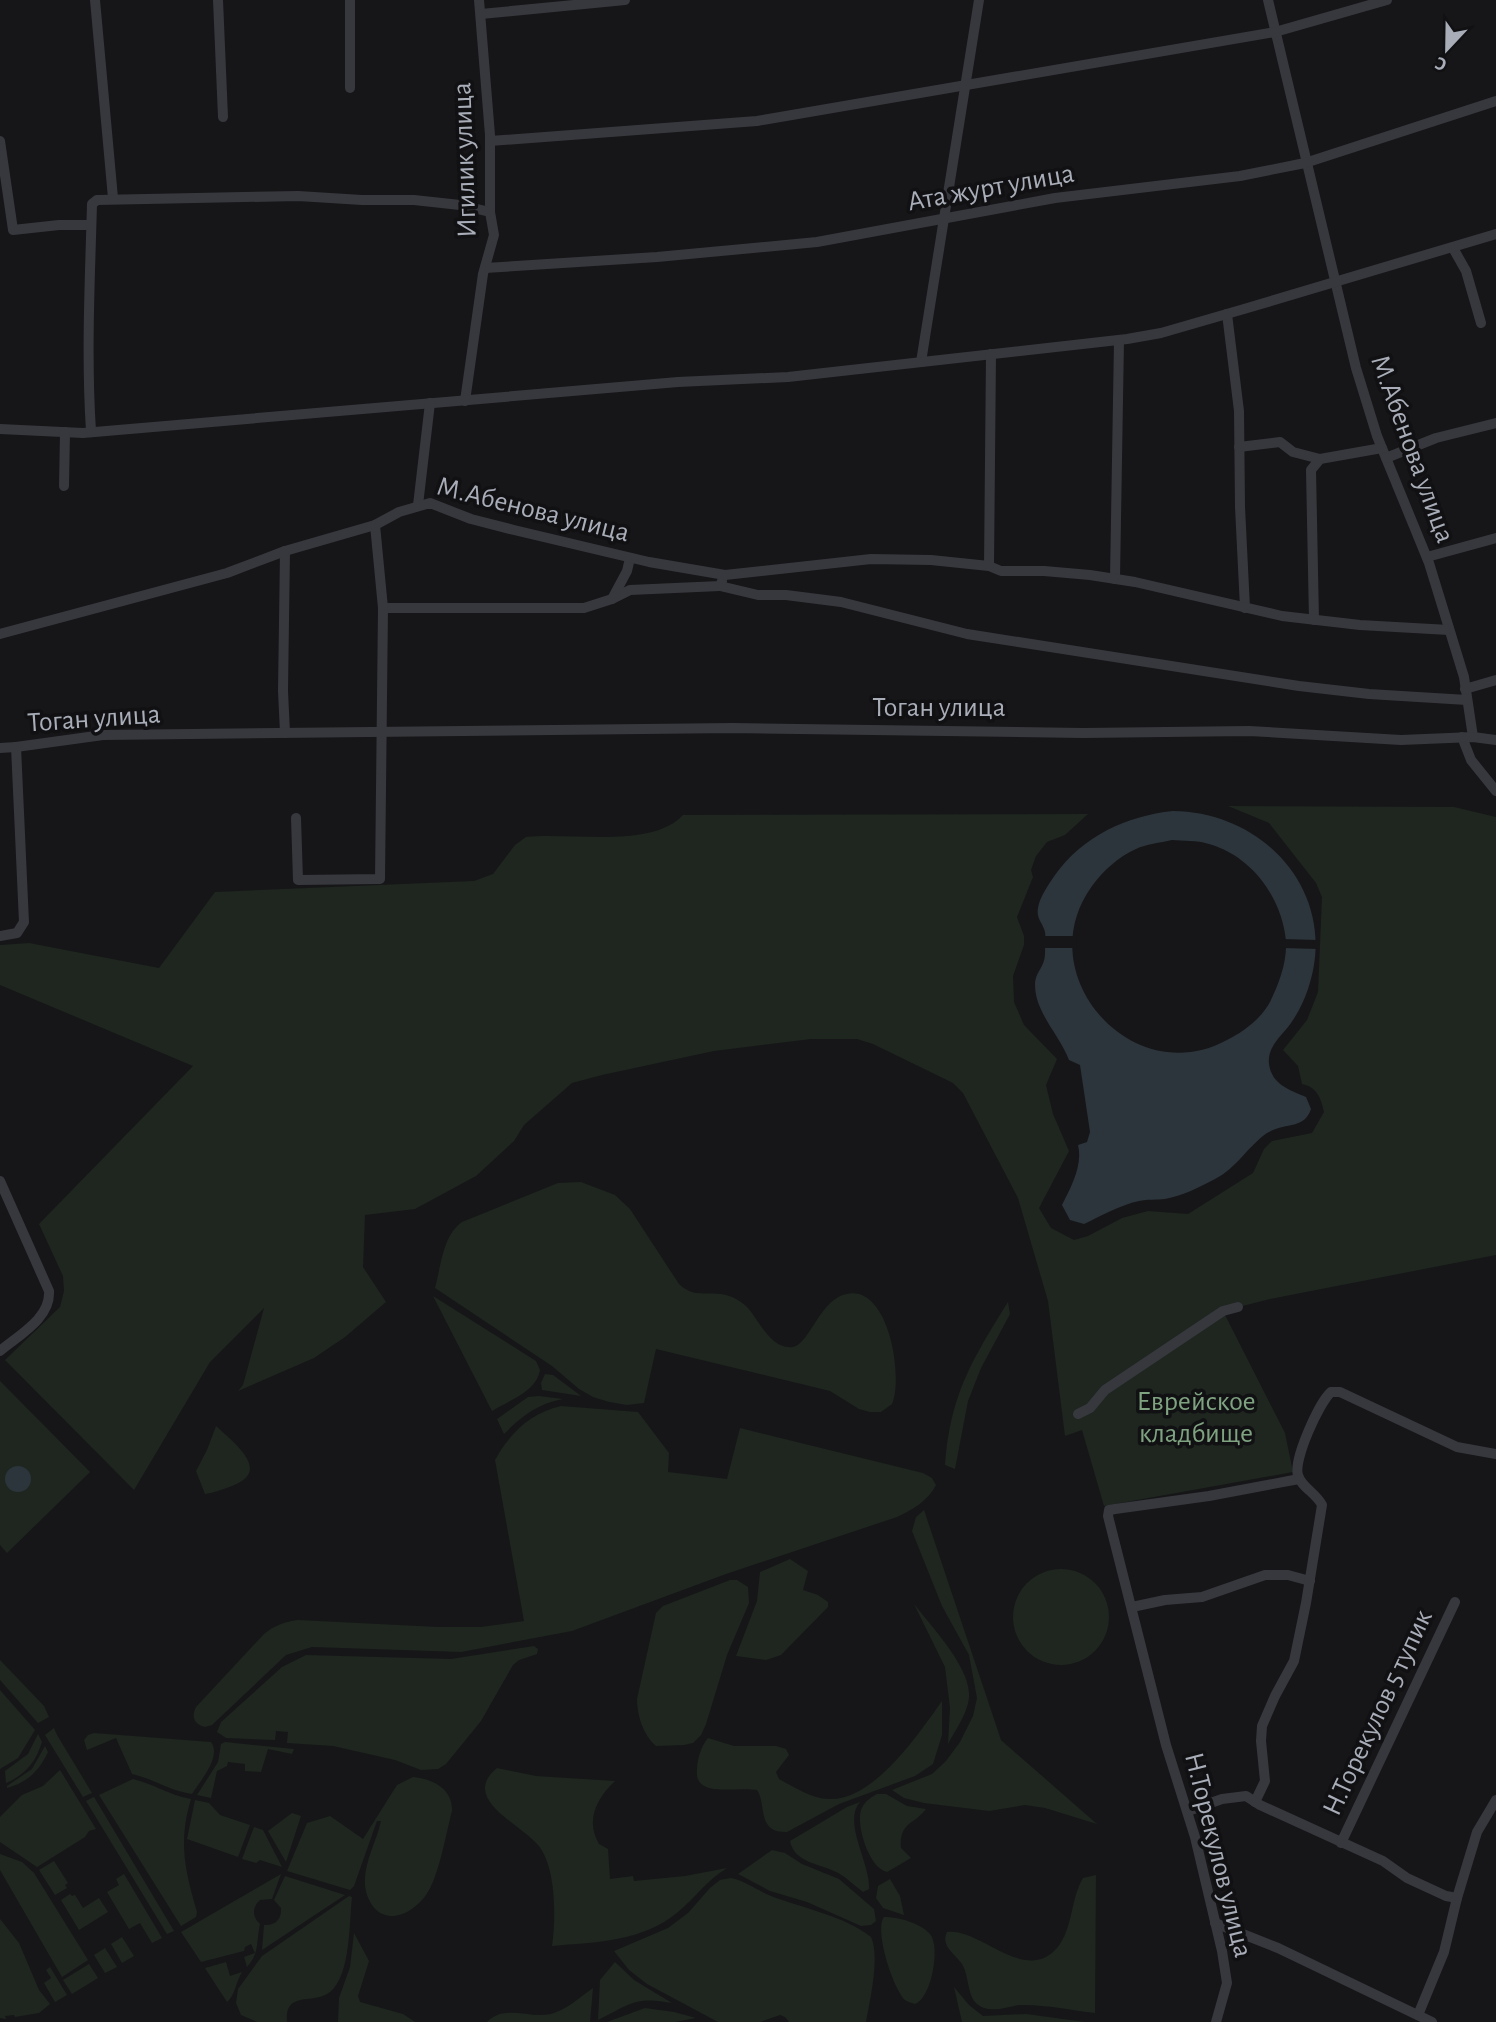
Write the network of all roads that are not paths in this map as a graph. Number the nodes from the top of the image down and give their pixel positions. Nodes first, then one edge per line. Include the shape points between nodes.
1 (95, 0) edge
2 (219, 0) edge
3 (349, 0) edge
4 (479, 0) edge
5 (625, 0) edge
6 (979, 0) edge
7 (1268, 0) edge
8 (1387, 0) edge
9 (481, 14) junction
10 (1275, 32) junction
11 (965, 86) junction
12 (350, 88) dead end
13 (1496, 101) edge
14 (223, 117) dead end
15 (0, 141) edge
16 (490, 141) junction
17 (1305, 163) junction
18 (113, 198) junction
19 (490, 212) junction
20 (943, 219) junction
21 (91, 225) junction
22 (1496, 234) edge
23 (1453, 248) junction
24 (485, 268) junction
25 (1335, 283) junction
26 (1227, 314) junction
27 (1481, 323) dead end
28 (1119, 340) junction
29 (991, 354) junction
30 (921, 362) junction
31 (465, 401) junction
32 (430, 403) junction
33 (1496, 423) edge
34 (0, 429) edge
35 (91, 431) junction
36 (65, 432) junction
37 (1239, 447) junction
38 (1384, 453) junction
39 (1320, 459) junction
40 (64, 486) dead end
41 (418, 505) junction
42 (375, 525) junction
43 (1496, 538) edge
44 (285, 551) junction
45 (1427, 557) junction
46 (630, 558) junction
47 (989, 566) junction
48 (725, 575) junction
49 (1115, 579) junction
50 (720, 586) junction
51 (612, 599) junction
52 (383, 608) junction
53 (1245, 608) junction
54 (1314, 620) junction
55 (1448, 630) junction
56 (0, 634) edge
57 (1496, 680) edge
58 (1465, 689) junction
59 (1467, 701) junction
60 (381, 732) junction
61 (285, 733) junction
62 (1468, 737) junction
63 (1496, 740) edge
64 (16, 747) junction
65 (0, 748) edge
66 (1496, 791) edge
67 (296, 818) dead end
68 (0, 936) edge
69 (0, 1181) edge
70 (1238, 1307) dead end
71 (0, 1351) edge
72 (1078, 1414) dead end
73 (1496, 1454) edge
74 (1298, 1479) junction
75 (1310, 1581) junction
76 (1455, 1602) dead end
77 (1132, 1607) junction
78 (1496, 1800) edge
79 (1255, 1802) junction
80 (1188, 1811) junction
81 (1341, 1843) junction
82 (1457, 1898) junction
83 (1215, 1923) junction
84 (1418, 2015) junction
85 (1216, 2022) edge
86 (1432, 2022) edge

1 - 18 street
2 - 14 street
3 - 12 street
4 - 9 street, Игилик улица
5 - 9 street
6 - 11 street
7 - 10 street, М.Абенова улица
8 - 10 street
9 - 16 street, Игилик улица
10 - 11 street
10 - 17 street, М.Абенова улица
11 - 16 street via 757,121
11 - 20 street
13 - 17 street, Ата журт улица
15 - 21 street via 13,230
16 - 19 street, Игилик улица
17 - 20 street, Ата журт улица via 1240,176 1055,198
17 - 25 street, М.Абенова улица
18 - 19 street via 414,200
18 - 21 street via 92,204
19 - 24 street, Игилик улица via 494,235
20 - 24 street, Ата журт улица via 817,242
20 - 30 street
21 - 35 street
22 - 23 street
23 - 25 street
23 - 27 street via 1466,271
24 - 31 street, Игилик улица
25 - 26 street
25 - 38 street, М.Абенова улица
26 - 28 street
26 - 37 street
28 - 29 street
28 - 49 street
29 - 30 street
29 - 47 street
30 - 31 street via 788,377
31 - 32 street
32 - 35 street
32 - 41 street
33 - 38 street
34 - 36 street
35 - 36 street
36 - 40 street
37 - 39 street via 1280,442 1293,452
37 - 53 street
38 - 39 street
38 - 45 street, М.Абенова улица
39 - 54 street via 1311,470
41 - 42 street, М.Абенова улица
41 - 46 street, М.Абенова улица via 430,503 481,522
42 - 44 street, М.Абенова улица
42 - 52 street
43 - 45 street
44 - 56 street, М.Абенова улица via 227,573
44 - 61 street
45 - 55 street, М.Абенова улица
46 - 48 street, М.Абенова улица
46 - 51 street
47 - 48 street, М.Абенова улица via 871,559
47 - 49 street, М.Абенова улица via 1001,571
48 - 50 street
49 - 53 street, М.Абенова улица
50 - 51 street via 630,590
50 - 59 street via 758,595 841,602 967,634 1299,686
51 - 52 street via 584,608
52 - 60 street
53 - 54 street, М.Абенова улица
54 - 55 street, М.Абенова улица
55 - 58 street, М.Абенова улица
57 - 58 street
58 - 59 street, М.Абенова улица
59 - 62 street, М.Абенова улица
60 - 61 street, Тоган улица
60 - 62 street, Тоган улица via 733,728 1249,731 1401,740
60 - 67 street via 380,879 298,880
61 - 64 street, Тоган улица via 103,736
62 - 63 street, Тоган улица
62 - 66 street, М.Абенова улица via 1471,760
64 - 65 street
64 - 68 street, Тоган улица via 24,922 17,933
69 - 71 street via 50,1301 45,1313
70 - 72 street via 1223,1311 1105,1390
73 - 74 street via 1457,1447 1340,1392 1331,1392 1309,1429 1296,1468
74 - 75 street via 1322,1505
74 - 77 street, Н.Торекулов улица via 1109,1510 1111,1537
75 - 77 street via 1265,1575 1202,1597
75 - 79 street via 1294,1661 1262,1726 1265,1781
76 - 81 street, Н.Торекулов 5 тупик
77 - 80 street, Н.Торекулов улица via 1166,1745
78 - 82 street via 1477,1832
79 - 80 street via 1246,1796 1234,1797
79 - 81 street
80 - 83 street, Н.Торекулов улица
81 - 82 street
82 - 84 street via 1444,1952
83 - 84 street
83 - 85 street, Н.Торекулов улица via 1227,1983
84 - 86 street

